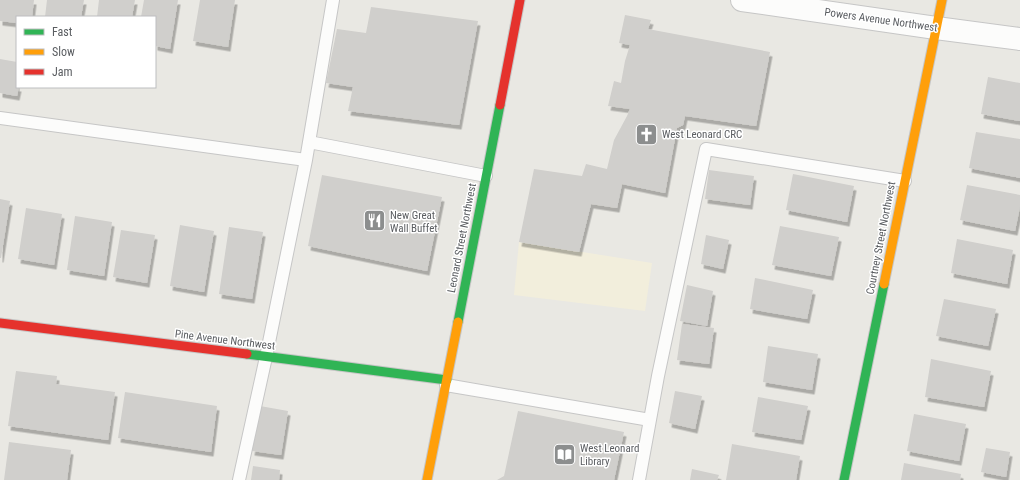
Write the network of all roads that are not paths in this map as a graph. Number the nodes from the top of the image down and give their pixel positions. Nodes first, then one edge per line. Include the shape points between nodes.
1 (333, 0) edge
2 (520, 0) edge
3 (742, 0) edge
4 (942, 0) edge
5 (936, 28) junction
6 (1020, 39) edge
7 (0, 118) edge
8 (309, 142) junction
9 (306, 160) junction
10 (486, 176) junction
11 (905, 181) junction
12 (0, 323) edge
13 (266, 357) junction
14 (447, 382) junction
15 (650, 420) junction
16 (239, 480) edge
17 (427, 480) edge
18 (639, 480) edge
19 (844, 480) edge

1 - 8 lane
2 - 10 street, Leonard Street Northwest
3 - 5 street, Powers Avenue Northwest
4 - 5 street, Courtney Street Northwest
5 - 6 street, Powers Avenue Northwest
5 - 11 street, Courtney Street Northwest
7 - 9 lane
8 - 9 lane
8 - 10 lane
9 - 13 lane
10 - 14 street, Leonard Street Northwest
11 - 15 lane via 706,149
11 - 19 street, Courtney Street Northwest
12 - 13 street, Pine Avenue Northwest
13 - 14 street, Pine Avenue Northwest
13 - 16 lane
14 - 15 lane
14 - 17 street, Leonard Street Northwest
15 - 18 lane

